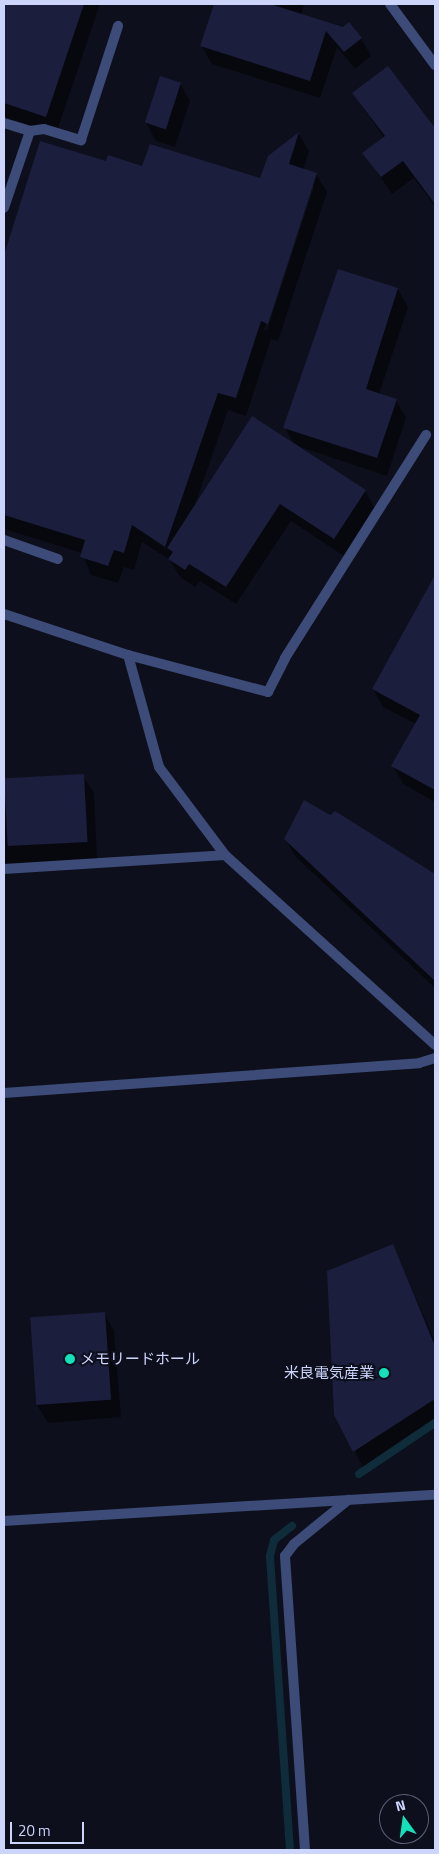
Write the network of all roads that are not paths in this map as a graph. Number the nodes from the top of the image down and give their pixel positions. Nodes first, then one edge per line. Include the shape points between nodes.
1 (390, 4) edge
2 (118, 26) dead end
3 (435, 66) edge
4 (4, 123) edge
5 (30, 131) junction
6 (4, 208) edge
7 (426, 435) dead end
8 (4, 540) edge
9 (58, 559) dead end
10 (4, 614) edge
11 (128, 655) junction
12 (225, 855) junction
13 (4, 870) edge
14 (435, 1045) edge
15 (435, 1058) edge
16 (4, 1093) edge
17 (435, 1495) edge
18 (348, 1500) junction
19 (4, 1521) edge
20 (305, 1850) edge

1 - 3 street
2 - 5 street via 81,140 44,129
4 - 5 street
5 - 6 street
7 - 11 street via 285,658 268,692
8 - 9 street
10 - 11 street
11 - 12 street via 159,767
12 - 13 street
12 - 14 street
15 - 16 street via 420,1063
17 - 18 street
18 - 19 street
18 - 20 street via 294,1544 286,1556

